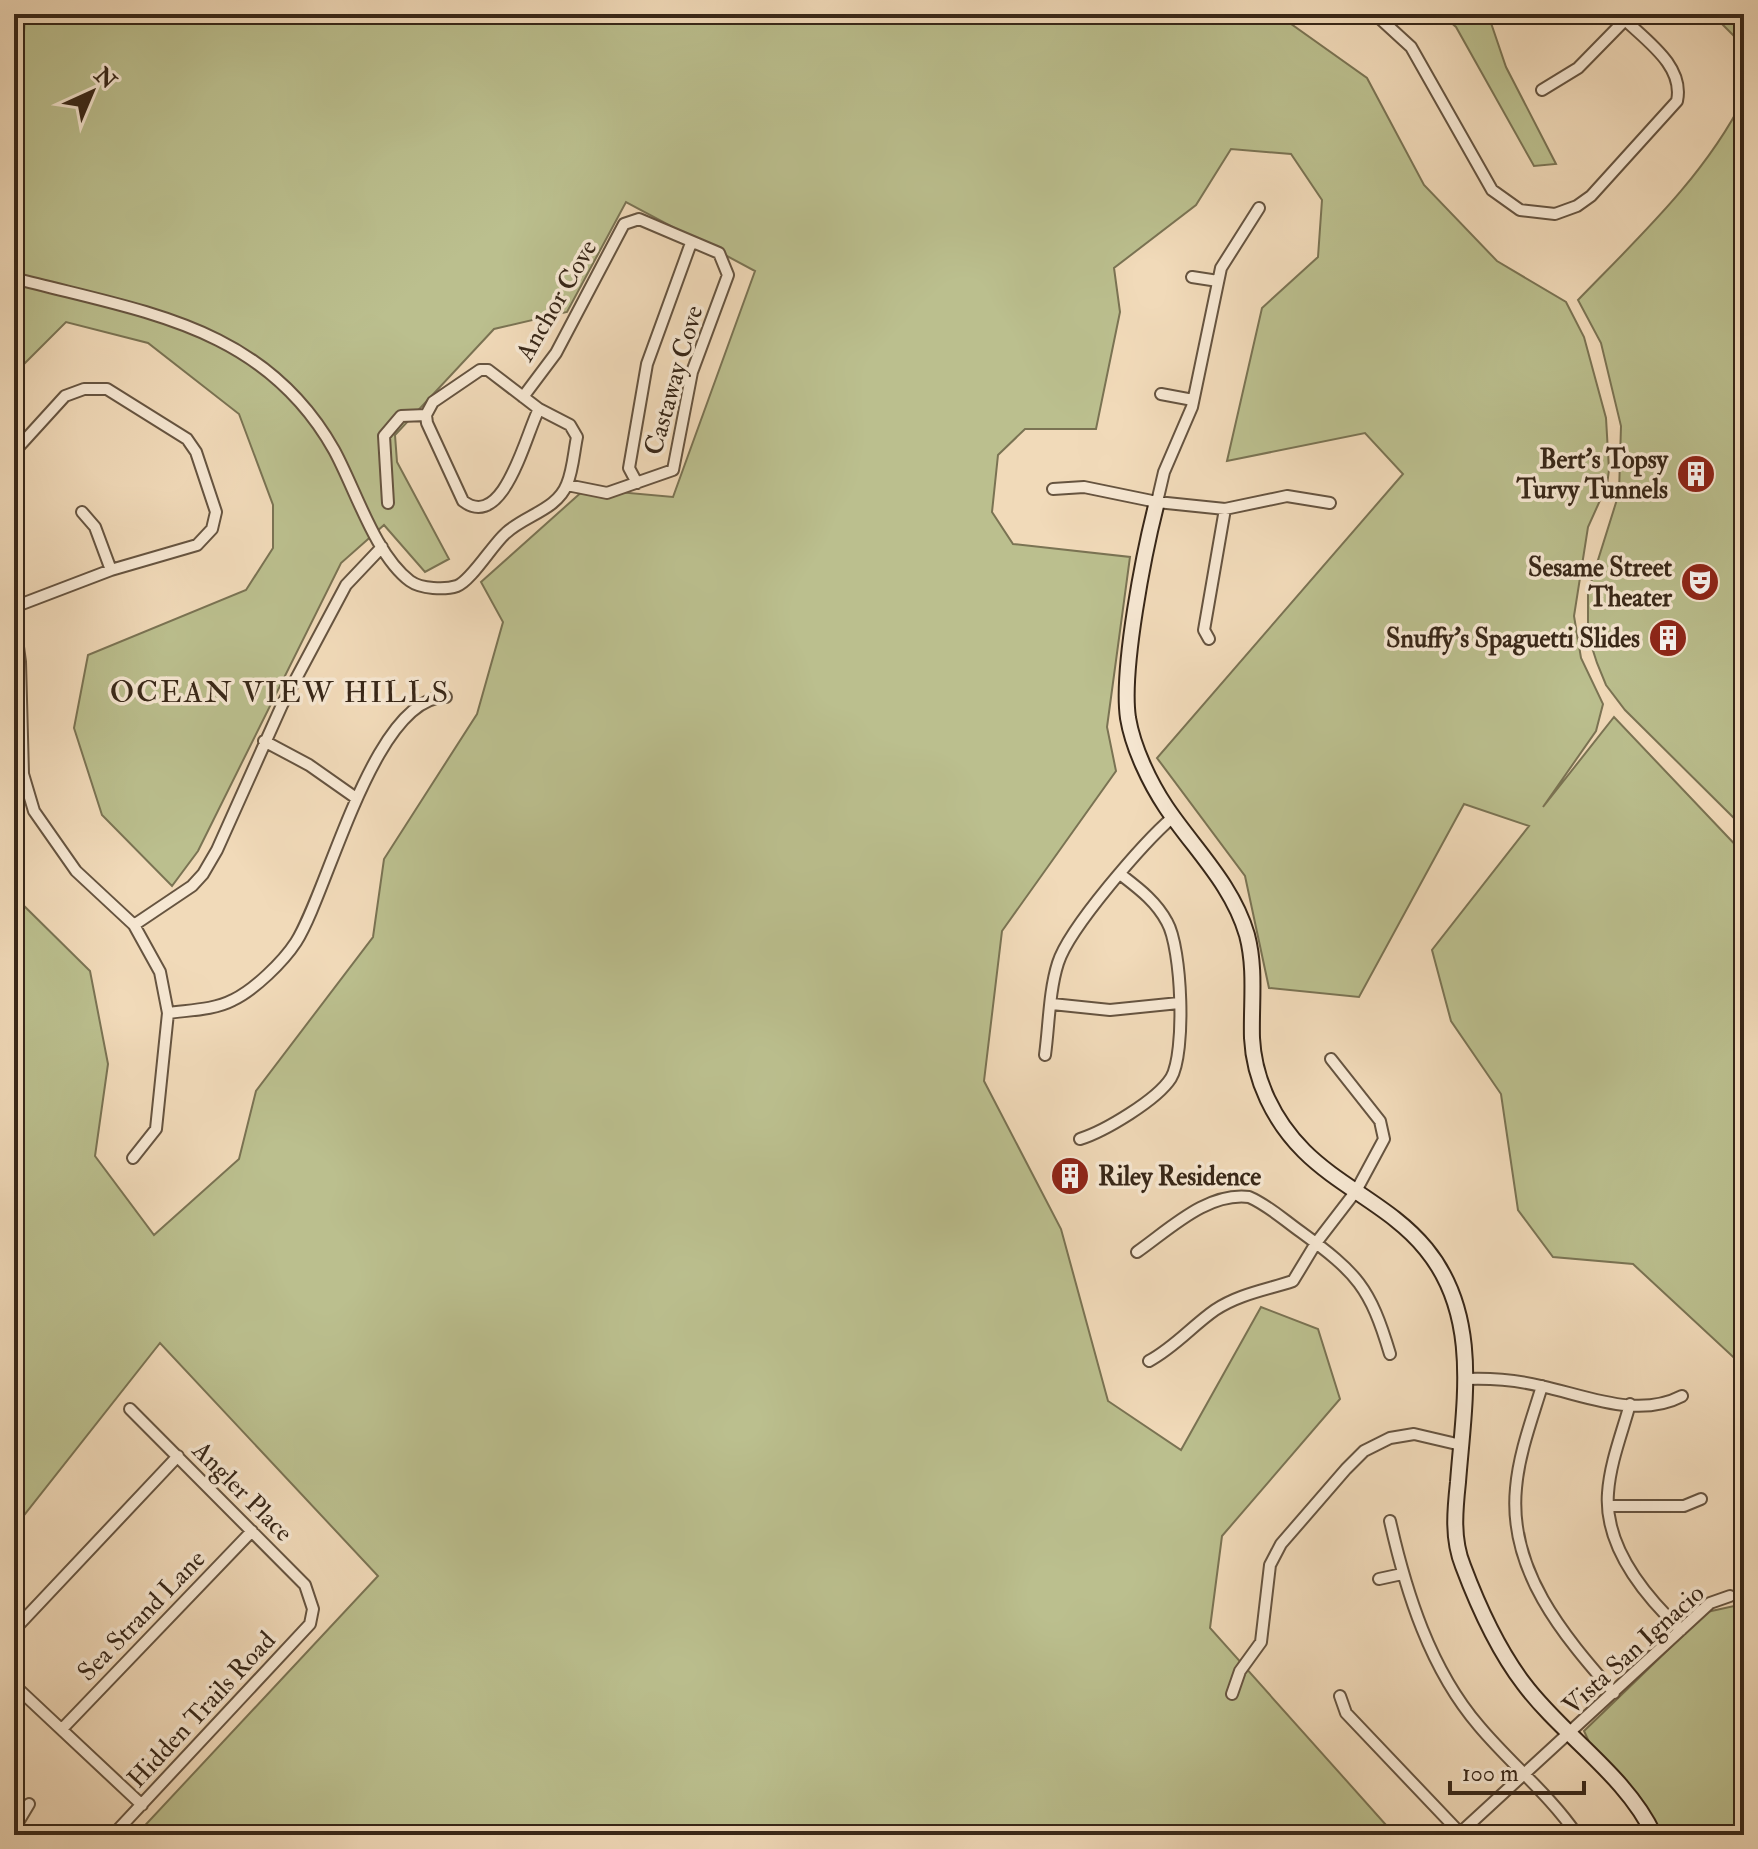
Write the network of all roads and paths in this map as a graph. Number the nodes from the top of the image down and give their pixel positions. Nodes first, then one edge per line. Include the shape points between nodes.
1 (1375, 14) edge
2 (1622, 17) edge
3 (1542, 90) dead end
4 (1259, 208) dead end
5 (624, 224) joint
6 (691, 243) junction
7 (1192, 277) dead end
8 (14, 278) edge
9 (1218, 281) junction
10 (1161, 394) dead end
11 (523, 397) junction
12 (1193, 400) junction
13 (539, 409) junction
14 (426, 415) junction
15 (14, 452) edge
16 (637, 483) junction
17 (567, 485) junction
18 (1053, 489) dead end
19 (1157, 502) junction
20 (388, 503) dead end
21 (1330, 503) dead end
22 (1225, 509) junction
23 (82, 512) dead end
24 (382, 547) junction
25 (111, 570) junction
26 (14, 607) edge
27 (14, 617) edge
28 (1209, 639) dead end
29 (446, 697) dead end
30 (264, 741) junction
31 (18, 775) edge
32 (356, 798) junction
33 (1173, 817) junction
34 (1120, 874) junction
35 (134, 925) junction
36 (1179, 1003) junction
37 (1052, 1004) junction
38 (168, 1013) junction
39 (1045, 1055) dead end
40 (1331, 1059) dead end
41 (1080, 1139) dead end
42 (133, 1158) dead end
43 (1356, 1191) junction
44 (1316, 1243) junction
45 (1137, 1252) dead end
46 (1390, 1354) dead end
47 (1149, 1361) dead end
48 (1466, 1379) junction
49 (1542, 1386) junction
50 (1682, 1396) dead end
51 (1630, 1404) junction
52 (130, 1409) dead end
53 (1461, 1445) junction
54 (178, 1456) junction
55 (1701, 1499) dead end
56 (1609, 1506) junction
57 (1390, 1521) dead end
58 (252, 1531) junction
59 (1402, 1574) junction
60 (1379, 1579) dead end
61 (1730, 1596) dead end
62 (313, 1609) joint
63 (14, 1630) edge
64 (1681, 1630) junction
65 (14, 1685) edge
66 (1614, 1693) junction
67 (1232, 1694) dead end
68 (1340, 1696) dead end
69 (62, 1729) junction
70 (1571, 1734) junction
71 (1525, 1777) junction
72 (29, 1804) dead end
73 (142, 1805) junction
74 (14, 1829) edge
75 (1461, 1834) edge
76 (113, 1835) edge
77 (1577, 1835) edge
78 (1654, 1835) edge

1 - 2 street via 1411,47 1492,190 1520,210 1555,214 1591,196 1675,107 1679,90 1673,68
2 - 3 street via 1578,68
4 - 9 street via 1226,258
5 - 6 street, Castaway Cove via 639,219
5 - 11 street, Anchor Cove via 556,353
6 - 16 street via 647,364 629,468
6 - 16 street, Castaway Cove via 719,253 728,275 692,372 673,470
7 - 9 street
8 - 24 street via 192,326 256,362 319,426
9 - 12 street
10 - 12 street
11 - 13 street
11 - 14 street via 496,374 480,370 433,402
12 - 19 street
13 - 14 street via 505,489 485,506 475,507 463,501
13 - 17 street via 570,425 577,437
14 - 20 street via 401,416 384,436
15 - 25 street via 57,403 91,388 114,391 187,439 213,501 212,529 197,545
16 - 17 street, Castaway Cove via 607,493
17 - 24 street via 555,502 508,531 461,585 441,589 411,582
18 - 19 street via 1084,487
19 - 22 street
19 - 33 street via 1131,657 1128,718 1145,767
21 - 22 street via 1287,496
22 - 28 street via 1204,630
23 - 25 street via 95,527
24 - 30 street via 346,585
25 - 26 street
27 - 31 street via 20,662
29 - 32 street via 434,697 405,714
30 - 32 street
30 - 35 street via 203,874
31 - 35 street via 52,842
32 - 38 street via 294,946 233,1000
33 - 34 street via 1141,845
33 - 43 street via 1224,882 1246,932 1253,959 1252,1039 1264,1093 1289,1136 1318,1165
34 - 36 street via 1149,897 1168,923 1177,955
34 - 37 street via 1067,944 1057,964
35 - 38 street via 160,972
36 - 37 street via 1110,1010
36 - 41 street via 1177,1065 1164,1089
37 - 39 street
38 - 42 street via 156,1129
40 - 43 street via 1380,1121 1384,1139
43 - 44 street
43 - 48 street via 1408,1230 1443,1274 1460,1317
44 - 45 street via 1261,1202 1236,1195 1200,1208
44 - 46 street via 1361,1282 1378,1312
44 - 47 street via 1293,1281 1224,1306
48 - 49 street
48 - 53 street
49 - 51 street via 1595,1402
49 - 66 street via 1518,1469 1519,1546 1563,1633
50 - 51 street via 1665,1405
51 - 56 street via 1611,1469
52 - 54 street, Angler Place
53 - 67 street via 1414,1434 1390,1438 1364,1451 1346,1469 1281,1544 1270,1565 1261,1642 1240,1671
53 - 70 street via 1454,1517 1461,1564 1510,1662
54 - 58 street, Angler Place
54 - 63 street
55 - 56 street via 1684,1506
56 - 64 street via 1636,1580
57 - 59 street
58 - 62 street, Angler Place via 305,1585
58 - 69 street, Sea Strand Lane
59 - 60 street
59 - 71 street via 1450,1684
61 - 64 street, Vista San Ignacio via 1710,1603
62 - 73 street, Hidden Trails Road via 310,1624
64 - 66 street, Vista San Ignacio
65 - 69 street
66 - 70 street, Vista San Ignacio
68 - 75 street via 1346,1713
69 - 73 street
70 - 71 street, Vista San Ignacio
70 - 78 street via 1624,1791
71 - 75 street, Vista San Ignacio
71 - 77 street
72 - 74 street
73 - 76 street, Hidden Trails Road

